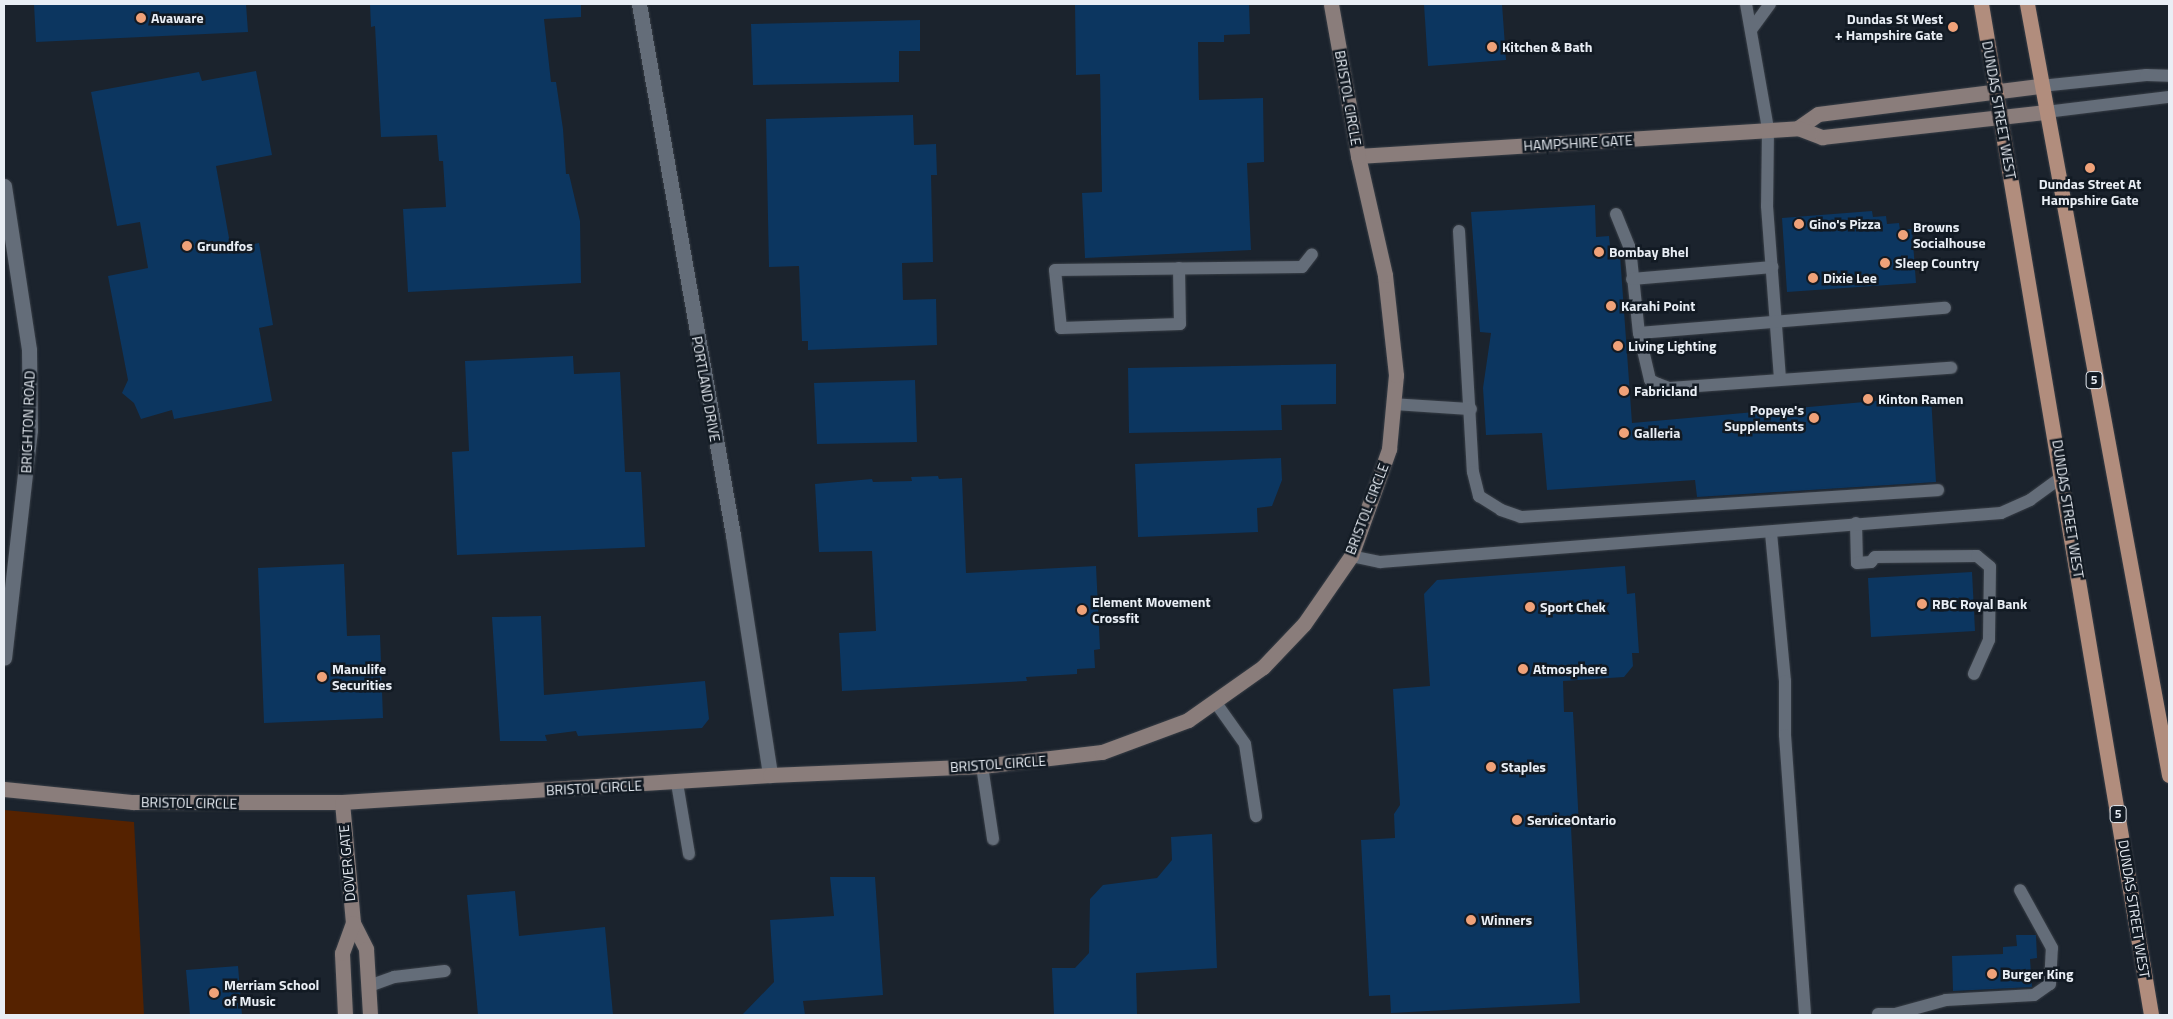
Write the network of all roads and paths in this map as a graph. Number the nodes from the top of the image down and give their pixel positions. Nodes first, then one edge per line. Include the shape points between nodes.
1 (639, 4) edge
2 (1331, 4) edge
3 (1746, 4) edge
4 (1770, 4) edge
5 (1981, 4) edge
6 (2027, 4) edge
7 (1751, 30) junction
8 (2169, 76) edge
9 (2041, 86) junction
10 (1996, 92) junction
11 (2169, 98) edge
12 (2046, 112) junction
13 (2000, 118) junction
14 (1798, 128) junction
15 (1768, 129) junction
16 (1358, 156) junction
17 (4, 186) edge
18 (1616, 214) dead end
19 (1459, 231) dead end
20 (1312, 254) dead end
21 (1772, 267) junction
22 (1179, 268) junction
23 (1632, 279) junction
24 (1945, 308) dead end
25 (1777, 323) junction
26 (1638, 333) junction
27 (1951, 368) dead end
28 (1780, 380) junction
29 (1393, 404) junction
30 (1471, 409) junction
31 (2063, 476) junction
32 (1938, 490) dead end
33 (1856, 522) junction
34 (1771, 533) junction
35 (1351, 556) junction
36 (4, 658) edge
37 (1974, 674) dead end
38 (1216, 703) junction
39 (982, 766) junction
40 (770, 775) junction
41 (2169, 775) edge
42 (677, 783) junction
43 (4, 789) edge
44 (342, 802) junction
45 (1256, 816) dead end
46 (992, 839) dead end
47 (689, 854) dead end
48 (2020, 890) dead end
49 (352, 923) junction
50 (445, 971) dead end
51 (369, 986) junction
52 (2148, 999) junction
53 (1878, 1014) dead end
54 (345, 1015) edge
55 (370, 1015) edge
56 (1805, 1015) edge
57 (2142, 1015) edge
58 (2151, 1015) edge

1 - 40 street, PORTLAND DRIVE via 733,535
2 - 16 street, BRISTOL CIRCLE
3 - 7 lane
4 - 7 lane
5 - 10 main road, DUNDAS STREET WEST / 5
6 - 9 main road, 5
7 - 15 lane
8 - 9 lane via 2146,74
9 - 10 street
9 - 12 main road, 5
10 - 13 main road, DUNDAS STREET WEST / 5
10 - 14 street via 1818,114
11 - 12 lane
12 - 13 street, HAMPSHIRE GATE
12 - 41 main road, 5
13 - 14 street, HAMPSHIRE GATE via 1822,137
13 - 31 main road, DUNDAS STREET WEST / 5
14 - 15 street, HAMPSHIRE GATE
15 - 16 street, HAMPSHIRE GATE
15 - 21 lane via 1767,206
16 - 29 street, BRISTOL CIRCLE via 1385,275 1396,375
17 - 36 street, BRIGHTON ROAD via 29,350 30,430
18 - 23 lane via 1630,248
19 - 30 lane
20 - 22 lane via 1302,267
21 - 23 lane
21 - 25 lane
22 - 22 lane via 1055,270 1061,328 1180,324
23 - 26 lane
24 - 25 lane
25 - 26 lane
25 - 28 lane
26 - 28 lane via 1650,380 1669,388
27 - 28 lane
29 - 30 lane
29 - 35 street, BRISTOL CIRCLE via 1389,449
30 - 32 lane via 1473,472 1479,496 1501,510 1521,517
31 - 33 lane via 2030,500 2001,513
31 - 52 main road, DUNDAS STREET WEST / 5
33 - 34 lane
33 - 37 lane via 1857,563 1912,564 1927,556 1977,556 1990,567 1989,640
34 - 35 lane via 1380,562
34 - 56 lane via 1785,680
35 - 38 street, BRISTOL CIRCLE via 1304,624 1277,654
38 - 39 street, BRISTOL CIRCLE via 1180,724 1102,752
38 - 45 lane via 1245,744
39 - 40 street, BRISTOL CIRCLE
39 - 46 lane
40 - 42 street, BRISTOL CIRCLE
42 - 44 street, BRISTOL CIRCLE
42 - 47 lane
43 - 44 street, BRISTOL CIRCLE via 133,802
44 - 49 street, DOVER GATE
48 - 53 lane via 2052,948 2050,984 2034,995 1946,1000 1896,1014
49 - 51 street, DOVER GATE via 366,950
49 - 54 street, DOVER GATE via 342,953
50 - 51 lane via 394,977
51 - 55 street, DOVER GATE
52 - 57 main road
52 - 58 main road, DUNDAS STREET WEST / 5

